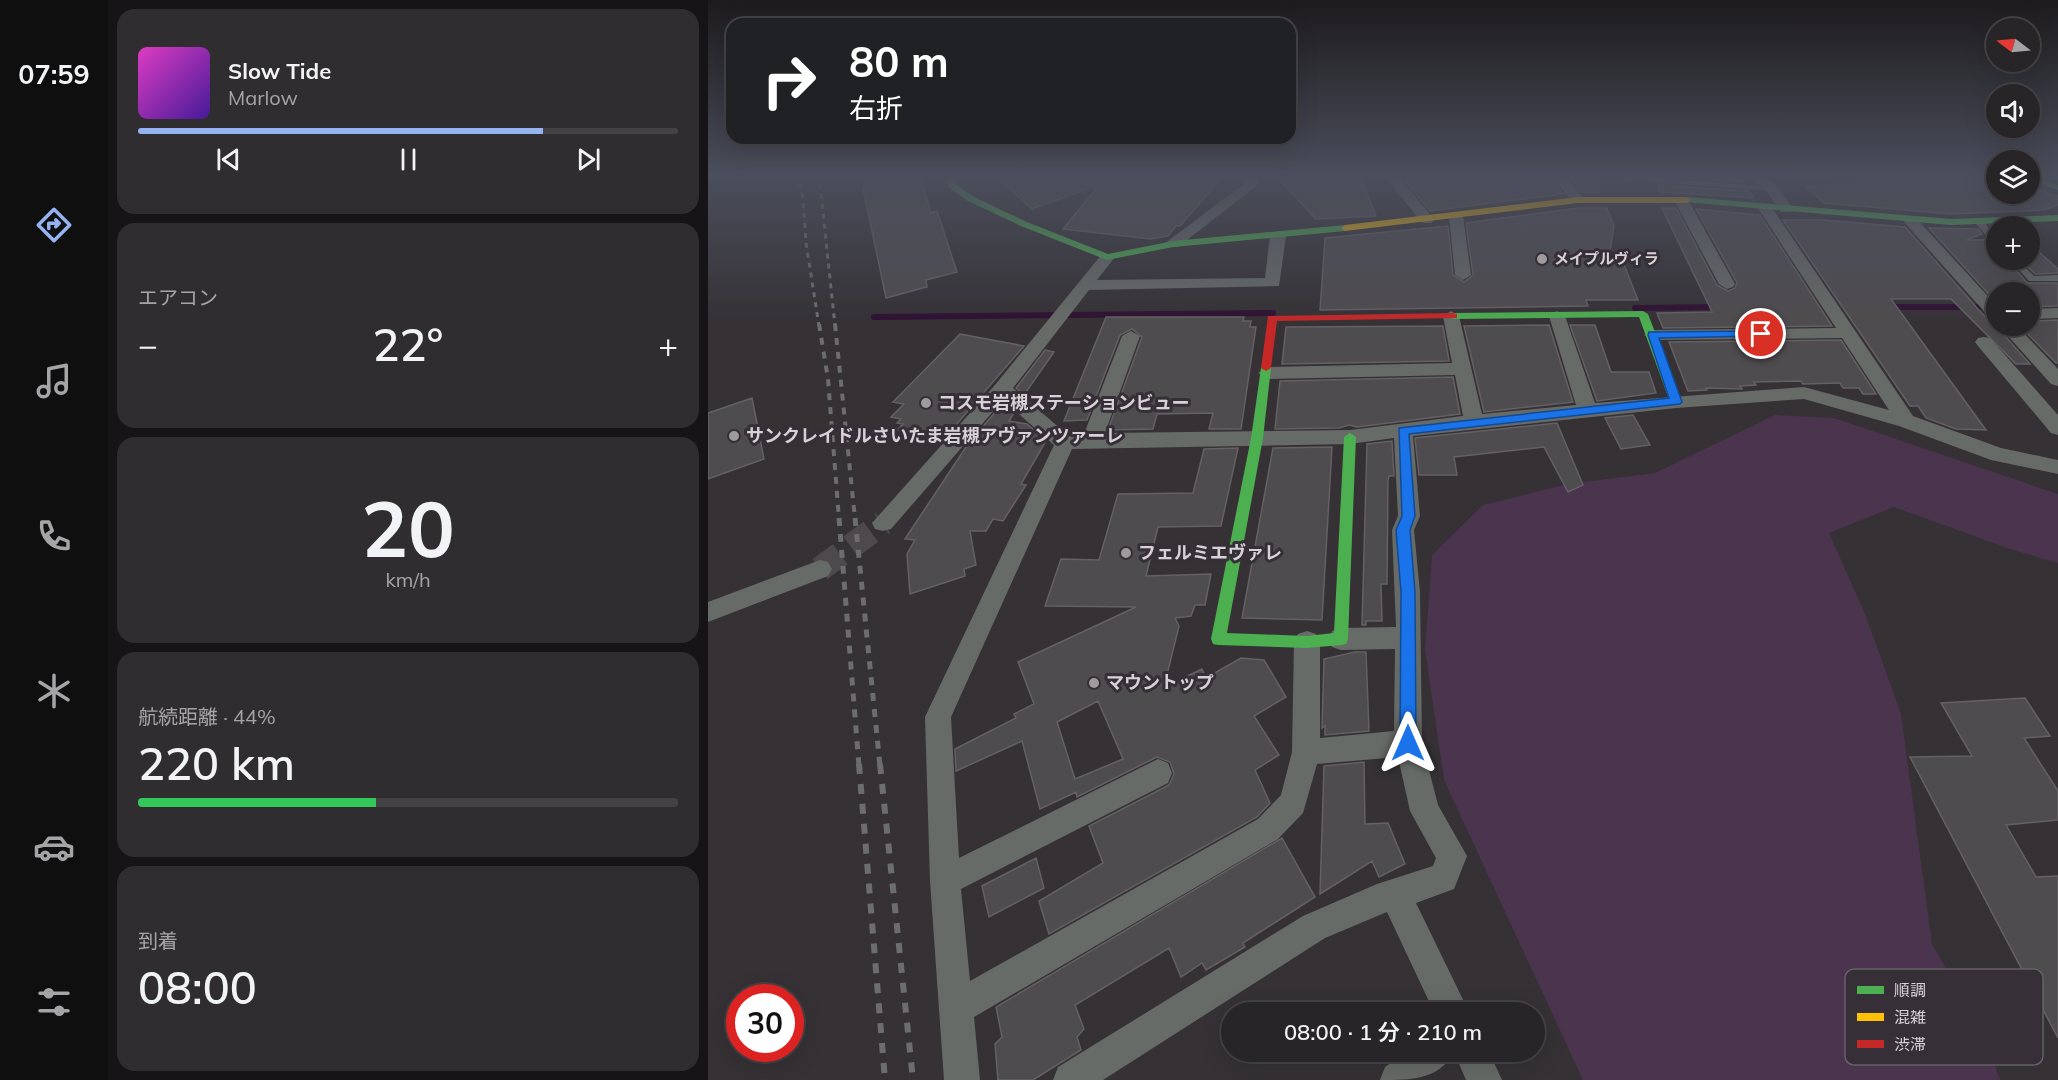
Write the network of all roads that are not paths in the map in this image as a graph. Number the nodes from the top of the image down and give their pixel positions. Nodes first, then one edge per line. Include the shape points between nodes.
1 (1025, 224) edge
2 (1199, 224) edge
3 (1386, 224) edge
4 (1457, 224) edge
5 (1694, 224) edge
6 (1776, 224) edge
7 (1914, 224) edge
8 (1278, 236) junction
9 (1173, 244) junction
10 (1107, 257) junction
11 (2023, 270) edge
12 (1463, 275) dead end
13 (2058, 278) edge
14 (1727, 284) dead end
15 (1085, 285) junction
16 (1986, 303) edge
17 (2058, 313) edge
18 (2040, 314) edge
19 (1451, 316) junction
20 (1557, 316) junction
21 (1848, 333) junction
22 (1653, 335) junction
23 (1131, 336) dead end
24 (2016, 336) edge
25 (1984, 342) dead end
26 (1463, 369) junction
27 (1267, 373) junction
28 (2058, 380) edge
29 (1002, 389) junction
30 (1676, 402) junction
31 (1588, 412) junction
32 (1474, 421) junction
33 (1906, 421) junction
34 (2058, 428) edge
35 (1403, 431) junction
36 (1350, 437) junction
37 (1257, 438) junction
38 (1092, 440) junction
39 (1065, 443) junction
40 (2058, 468) edge
41 (883, 523) tunnel mouth
42 (820, 569) tunnel mouth
43 (708, 612) edge
44 (1408, 638) junction
45 (1341, 639) junction
46 (1307, 642) junction
47 (1408, 743) junction
48 (1306, 752) junction
49 (1158, 773) dead end
50 (945, 881) junction
51 (1395, 894) junction
52 (1447, 1002) edge
53 (954, 1009) junction
54 (1422, 1062) edge
55 (1476, 1062) edge
56 (962, 1080) edge
57 (1071, 1080) edge
58 (1398, 1080) edge
59 (1484, 1080) edge

1 - 10 main road
2 - 9 street
3 - 8 main road
4 - 12 street
5 - 14 street
6 - 21 street
7 - 16 street
8 - 9 main road
8 - 15 street via 1273,283
9 - 10 main road
10 - 15 street
11 - 13 lane via 2031,279
15 - 29 street
17 - 18 street
19 - 20 main road
19 - 26 street
19 - 27 main road via 1272,318
20 - 22 main road via 1643,315
20 - 31 street
21 - 22 street
21 - 33 street
22 - 30 main road
23 - 38 street
24 - 28 street
25 - 34 street
26 - 27 street
26 - 32 street
27 - 37 main road
29 - 39 street
29 - 41 street
30 - 31 street
30 - 33 street via 1804,393
31 - 32 street
32 - 35 street
33 - 40 street via 1998,454
35 - 36 street
35 - 44 street via 1409,516 1403,530
36 - 37 street
36 - 45 main road
37 - 38 street
37 - 46 main road via 1218,639
38 - 39 street
39 - 50 street via 938,717
42 - 43 street
44 - 45 street
44 - 47 street
45 - 46 main road
46 - 48 street
47 - 48 street
47 - 51 street via 1425,811 1452,856 1443,878
48 - 53 street via 1293,803 1268,828
49 - 50 street
50 - 53 street
51 - 52 street
51 - 57 street via 1314,927
53 - 56 street
54 - 58 street
55 - 59 street

